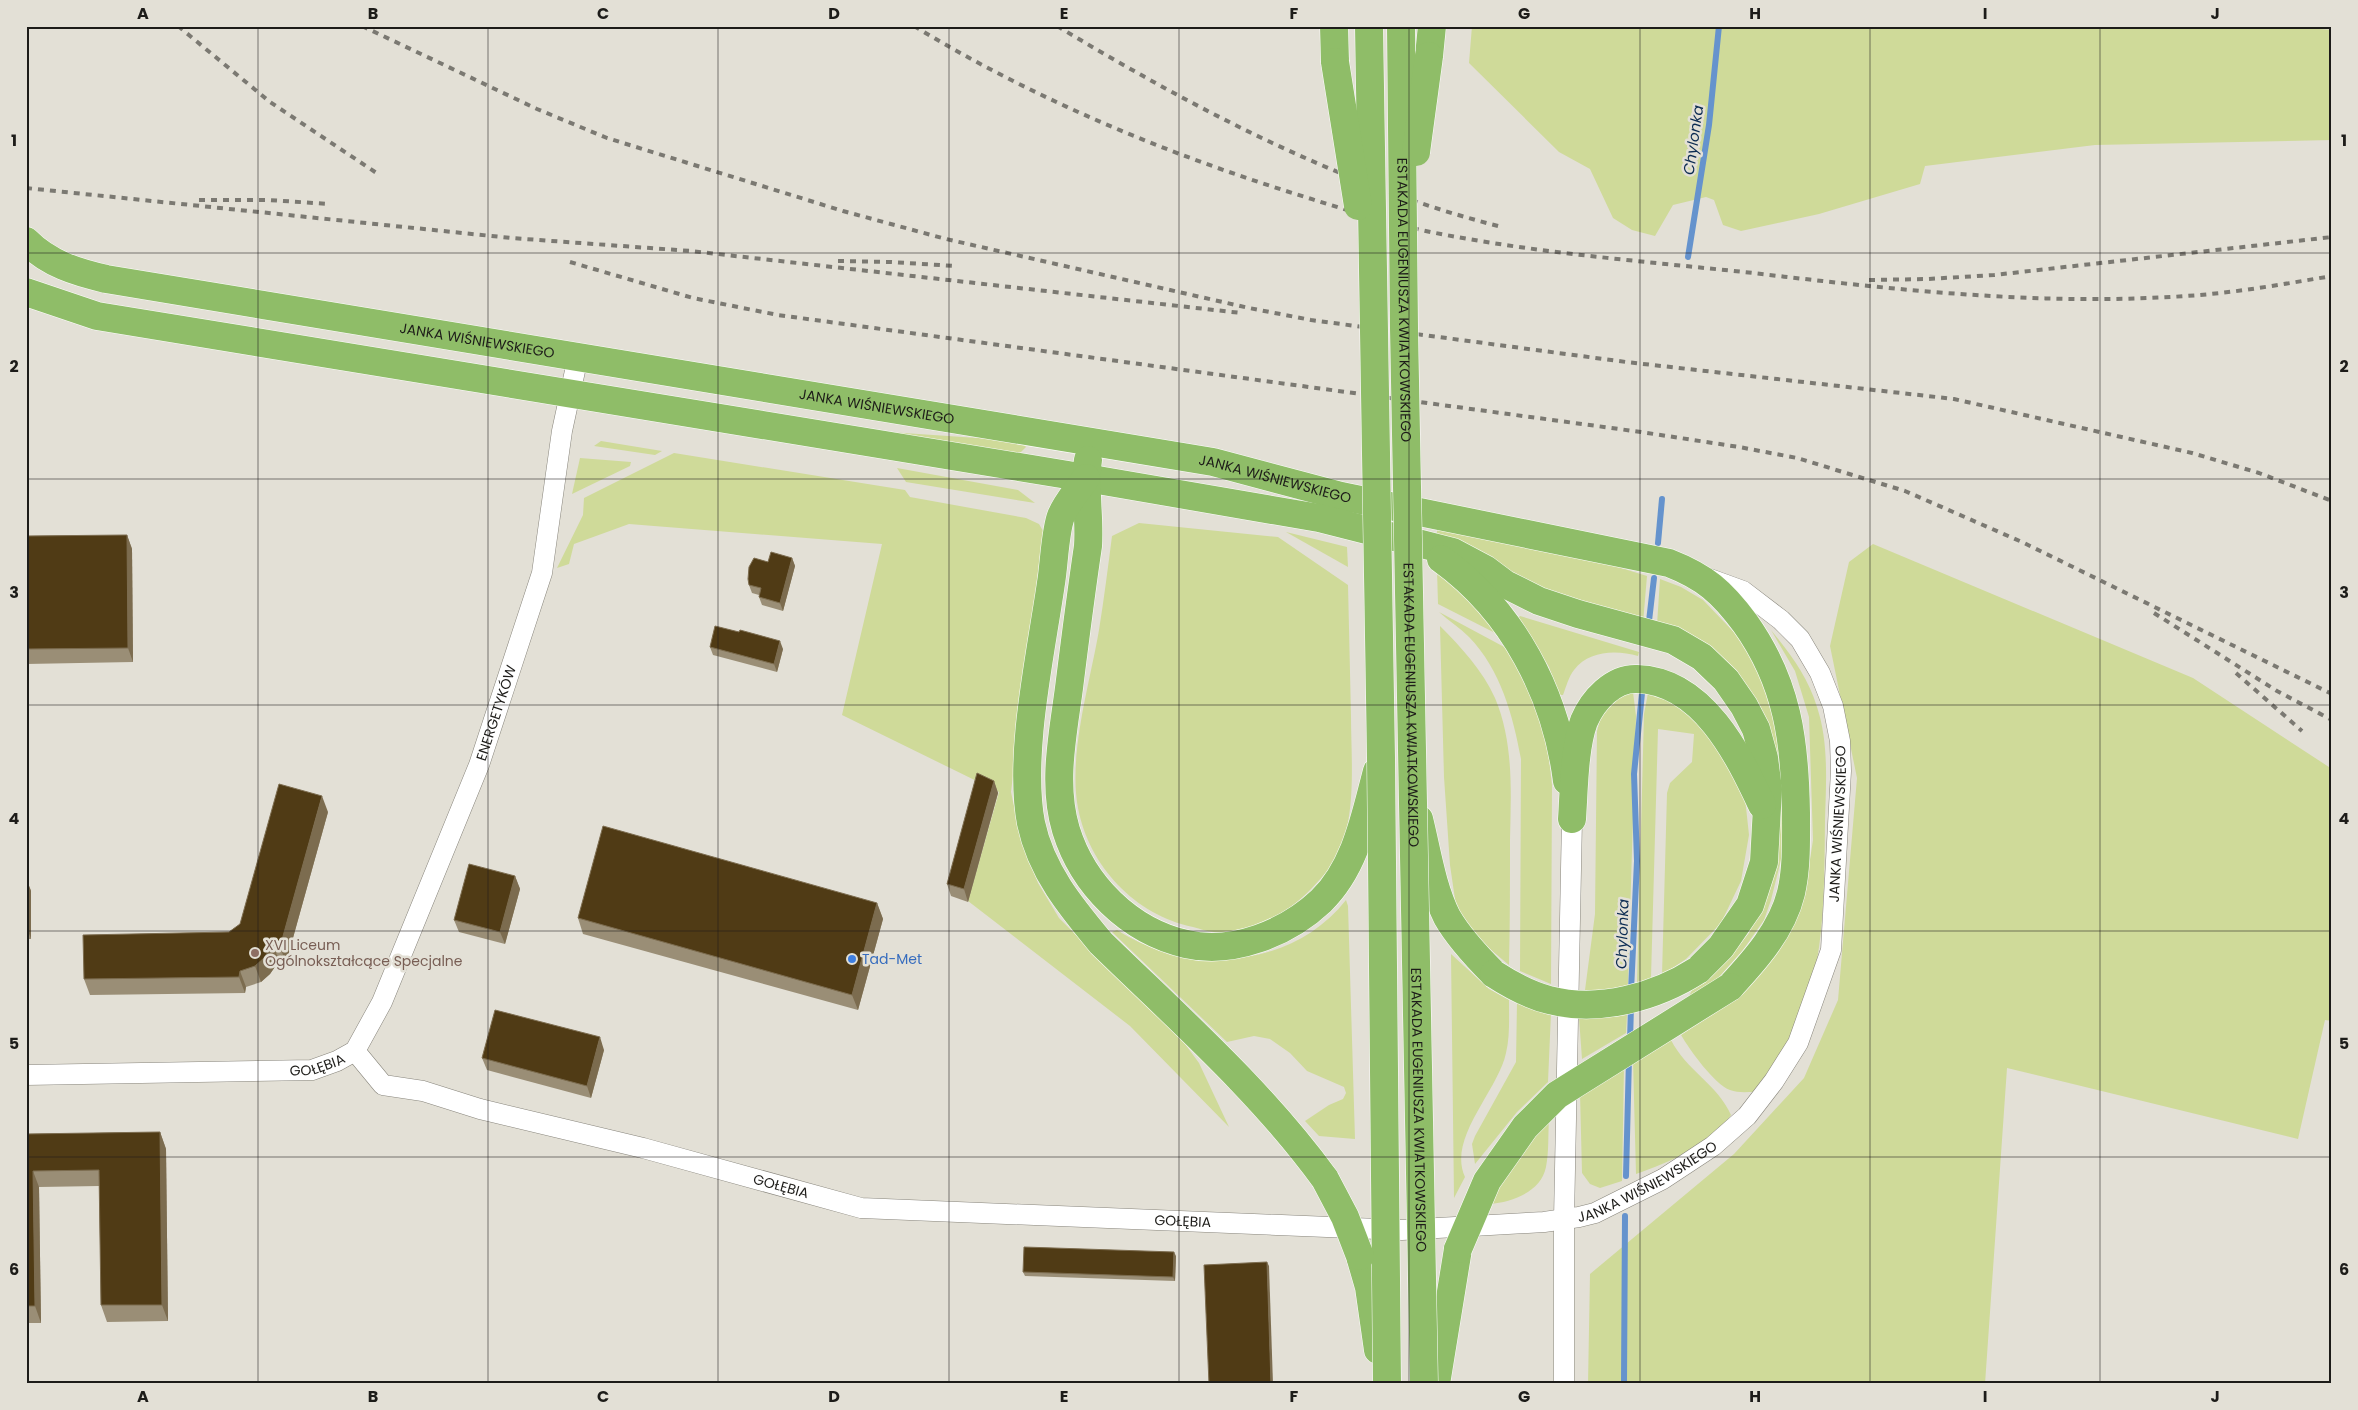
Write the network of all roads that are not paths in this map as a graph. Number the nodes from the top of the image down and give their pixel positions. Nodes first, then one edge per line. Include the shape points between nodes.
1 (1334, 26) edge
2 (1369, 26) edge
3 (1401, 26) edge
4 (1432, 26) edge
5 (1404, 236) junction
6 (26, 241) edge
7 (26, 292) edge
8 (1374, 306) junction
9 (578, 357) junction
10 (572, 394) junction
11 (1091, 440) junction
12 (1086, 478) junction
13 (1409, 540) junction
14 (1696, 574) junction
15 (1381, 758) junction
16 (1413, 796) junction
17 (1766, 813) junction
18 (1572, 819) junction
19 (355, 1051) junction
20 (26, 1075) edge
21 (1564, 1219) junction
22 (1383, 1384) edge
23 (1387, 1384) edge
24 (1424, 1384) edge
25 (1436, 1384) edge
26 (1564, 1384) edge

1 - 8 highway, bridge via 1335,62
2 - 8 highway, bridge
3 - 5 highway, ESTAKADA EUGENIUSZA KWIATKOWSKIEGO, bridge
4 - 5 highway, bridge
5 - 16 highway, ESTAKADA EUGENIUSZA KWIATKOWSKIEGO, bridge
6 - 9 highway, JANKA WIŚNIEWSKIEGO via 50,260 73,271 106,279
7 - 10 highway, JANKA WIŚNIEWSKIEGO via 96,316
8 - 15 highway, bridge
9 - 10 street, ENERGETYKÓW
9 - 11 highway, JANKA WIŚNIEWSKIEGO
10 - 12 highway, JANKA WIŚNIEWSKIEGO
10 - 19 street, ENERGETYKÓW via 562,431 542,574 482,757 382,1002
11 - 12 highway
11 - 14 highway, JANKA WIŚNIEWSKIEGO via 1213,462 1341,496 1669,563
12 - 13 highway, JANKA WIŚNIEWSKIEGO via 1260,507
12 - 15 highway, bridge via 1090,520 1088,546 1059,777 1065,829 1076,856 1094,886 1117,910 1154,932 1186,944 1216,946 1255,940 1287,928 1322,900 1344,872 1362,831
12 - 22 highway, bridge via 1061,516 1030,732 1028,793 1041,855 1052,880 1101,942 1267,1105 1325,1179 1352,1234 1369,1287
13 - 17 highway via 1453,552 1539,601 1673,640 1702,657 1726,680 1756,729 1768,789
13 - 18 highway via 1436,555 1467,580 1522,646 1550,707 1564,758
14 - 21 street, JANKA WIŚNIEWSKIEGO via 1743,592 1781,620 1800,639 1834,706 1841,771 1831,950 1798,1043 1774,1082 1747,1116 1713,1146 1663,1179 1595,1213
14 - 25 highway, bridge via 1734,608 1762,646 1784,700 1794,758 1796,862 1791,894 1763,952 1730,987 1557,1095 1525,1127 1487,1181 1458,1248
15 - 23 highway, bridge
16 - 17 highway, bridge via 1437,890 1447,916 1461,938 1494,974 1517,988 1569,1004 1640,998 1698,970 1726,941 1750,905 1764,862
16 - 24 highway, ESTAKADA EUGENIUSZA KWIATKOWSKIEGO, bridge
17 - 18 highway via 1745,770 1718,727 1701,709 1687,696 1665,684 1627,678 1611,686 1597,699 1584,722 1576,766
18 - 21 street, JANKA WIŚNIEWSKIEGO
19 - 20 street, GOŁĘBIA via 337,1062 312,1070
19 - 21 street, GOŁĘBIA via 383,1085 423,1091 480,1109 660,1153 861,1208 1402,1230
21 - 26 street, JANKA WIŚNIEWSKIEGO

